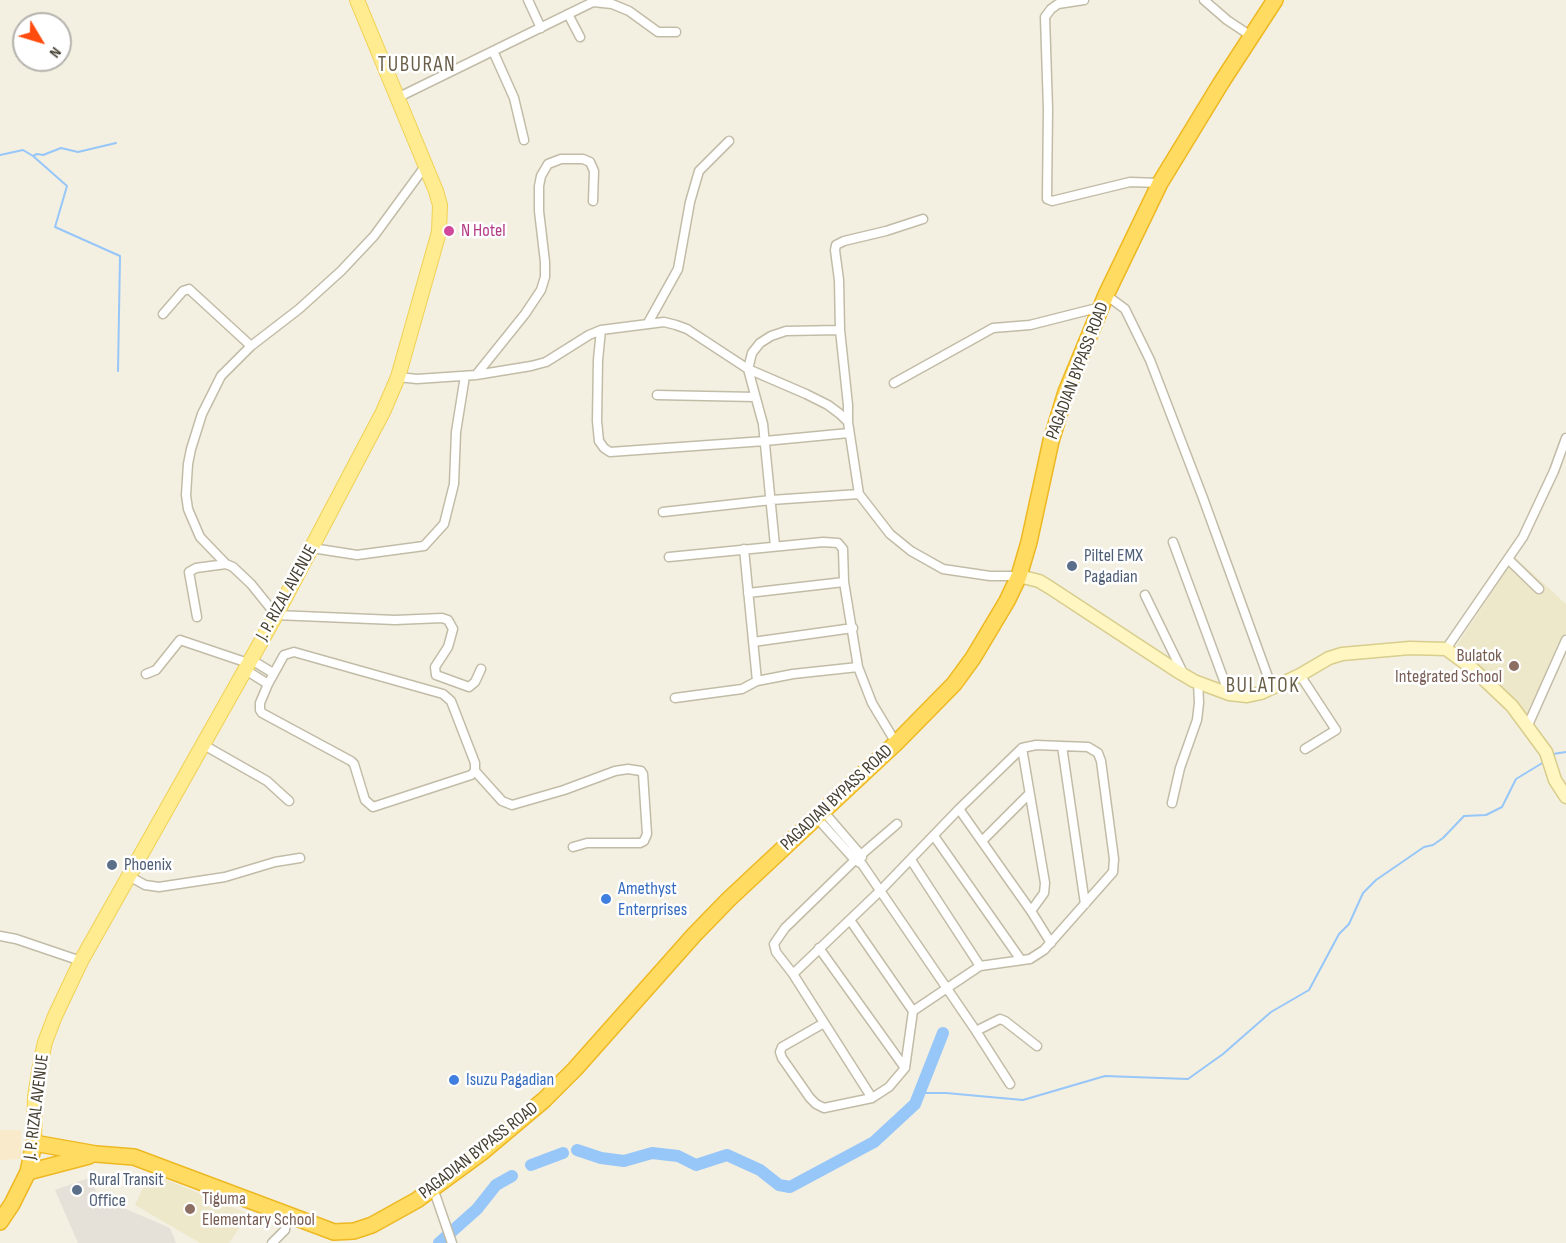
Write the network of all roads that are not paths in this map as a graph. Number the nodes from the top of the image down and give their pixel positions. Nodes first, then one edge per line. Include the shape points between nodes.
1 (357, 0) edge
2 (528, 0) edge
3 (1084, 0) edge
4 (1204, 0) edge
5 (1275, 0) edge
6 (568, 14) junction
7 (541, 28) junction
8 (676, 32) dead end
9 (580, 36) dead end
10 (1251, 36) junction
11 (493, 51) junction
12 (399, 97) junction
13 (524, 140) dead end
14 (729, 141) dead end
15 (426, 165) junction
16 (1160, 183) junction
17 (593, 201) dead end
18 (923, 219) dead end
19 (1104, 301) junction
20 (163, 314) dead end
21 (648, 323) junction
22 (601, 330) junction
23 (840, 330) junction
24 (251, 346) junction
25 (748, 369) junction
26 (477, 375) junction
27 (465, 376) junction
28 (398, 377) junction
29 (894, 383) dead end
30 (657, 395) dead end
31 (755, 397) junction
32 (848, 422) junction
33 (849, 433) junction
34 (1566, 438) edge
35 (765, 441) junction
36 (859, 494) junction
37 (771, 500) junction
38 (663, 512) dead end
39 (1173, 542) dead end
40 (775, 546) junction
41 (312, 548) junction
42 (744, 549) junction
43 (669, 557) dead end
44 (1509, 560) junction
45 (226, 564) junction
46 (1019, 576) junction
47 (844, 582) junction
48 (1539, 589) dead end
49 (748, 593) junction
50 (1145, 595) dead end
51 (276, 615) junction
52 (197, 617) dead end
53 (853, 628) junction
54 (1566, 640) edge
55 (753, 642) junction
56 (1446, 649) junction
57 (248, 664) junction
58 (858, 667) junction
59 (481, 669) dead end
60 (273, 673) junction
61 (146, 674) dead end
62 (1184, 675) junction
63 (1300, 675) junction
64 (757, 681) junction
65 (1198, 682) junction
66 (268, 684) junction
67 (1272, 688) junction
68 (1229, 694) junction
69 (675, 698) dead end
70 (1528, 725) junction
71 (896, 743) junction
72 (202, 744) junction
73 (1062, 746) junction
74 (1022, 748) junction
75 (1305, 749) dead end
76 (475, 771) junction
77 (1029, 794) junction
78 (1566, 797) edge
79 (289, 801) dead end
80 (1172, 803) dead end
81 (959, 810) junction
82 (821, 815) junction
83 (897, 824) dead end
84 (934, 836) junction
85 (982, 841) junction
86 (573, 847) dead end
87 (300, 858) dead end
88 (859, 860) junction
89 (911, 860) junction
90 (129, 876) junction
91 (880, 891) junction
92 (1085, 904) junction
93 (1031, 911) junction
94 (850, 920) junction
95 (0, 936) edge
96 (1051, 943) junction
97 (819, 948) junction
98 (1021, 960) junction
99 (81, 962) junction
100 (980, 966) junction
101 (793, 974) junction
102 (946, 987) junction
103 (914, 1011) junction
104 (824, 1023) junction
105 (976, 1031) junction
106 (1037, 1046) dead end
107 (904, 1068) junction
108 (1010, 1084) dead end
109 (872, 1098) junction
110 (33, 1143) junction
111 (96, 1154) junction
112 (28, 1172) junction
113 (433, 1188) junction
114 (287, 1215) junction
115 (0, 1222) edge
116 (449, 1237) edge
117 (272, 1243) edge

1 - 12 main road, J. P. RIZAL AVENUE
2 - 7 street
3 - 16 street via 1058,4 1045,17 1046,196 1052,201 1130,182
4 - 10 street
5 - 10 highway, PAGADIAN BYPASS ROAD
6 - 7 street
6 - 8 street via 599,1 635,14 658,32
6 - 9 street
7 - 11 street
10 - 16 highway, PAGADIAN BYPASS ROAD
11 - 12 street
11 - 13 street via 514,98
12 - 15 main road, J. P. RIZAL AVENUE
14 - 21 street via 699,171 678,270
15 - 24 street via 374,236 342,271
15 - 28 main road, J. P. RIZAL AVENUE via 440,205 439,232
16 - 19 highway, PAGADIAN BYPASS ROAD
17 - 26 street via 594,171 590,162 561,159 548,164 540,186 545,262 541,290
18 - 23 street via 836,246
19 - 29 street via 1030,325 993,328
19 - 46 highway, PAGADIAN BYPASS ROAD via 1066,392
19 - 67 street via 1125,309 1150,360
20 - 24 street via 189,289
21 - 22 street
21 - 25 street via 664,322 687,329
22 - 26 street via 546,362
22 - 35 street via 597,421 599,441 610,452
23 - 25 street via 799,329 771,336 752,353
23 - 32 street
24 - 45 street via 215,386 202,414 188,464 186,495 193,524
25 - 31 street
25 - 32 street via 828,405
26 - 27 street
27 - 28 street
27 - 41 street via 456,432 454,484 444,524 431,539 424,546 357,555
28 - 41 main road, J. P. RIZAL AVENUE
30 - 31 street
31 - 35 street
32 - 33 street
33 - 35 street
33 - 36 street
34 - 44 street via 1533,520
35 - 37 street
36 - 37 street
36 - 46 street via 890,534 927,561 963,573
37 - 38 street
37 - 40 street
39 - 68 street
40 - 42 street
40 - 47 street via 838,543 843,549
41 - 51 main road, J. P. RIZAL AVENUE
42 - 43 street
42 - 49 street
44 - 48 street
44 - 56 street
45 - 51 street via 251,584
45 - 52 street via 189,572
46 - 62 street via 1039,581
46 - 71 highway, PAGADIAN BYPASS ROAD via 954,684
47 - 49 street
47 - 53 street
49 - 55 street
50 - 62 street
51 - 57 main road, J. P. RIZAL AVENUE
51 - 59 street via 442,618 453,629 448,647 435,666 436,675 469,687
53 - 55 street
53 - 58 street
54 - 70 street
55 - 64 street
56 - 63 street via 1342,654
56 - 70 street via 1490,683
57 - 60 street
57 - 61 street via 180,640 156,670
57 - 66 street
57 - 72 main road, J. P. RIZAL AVENUE
58 - 64 street
58 - 71 street via 872,703
60 - 66 street
60 - 76 street via 284,655 294,652 443,694 451,701
62 - 65 street
63 - 67 street
63 - 75 street via 1336,730
64 - 69 street via 742,689
65 - 68 street
65 - 80 street via 1197,720
66 - 76 street via 260,703 262,713 351,761 364,800 372,807
67 - 68 street via 1247,696
70 - 78 street via 1546,752 1555,780
71 - 82 highway, PAGADIAN BYPASS ROAD
72 - 79 street via 267,781
72 - 90 main road, J. P. RIZAL AVENUE
73 - 74 street
73 - 92 street
73 - 92 street via 1088,747 1098,753 1101,761 1114,866 1109,878
74 - 77 street
74 - 81 street
76 - 86 street via 502,801 512,805 615,771 641,771 647,834 644,841
77 - 85 street
77 - 93 street via 1045,883 1044,893
81 - 84 street
81 - 85 street
82 - 88 street
82 - 113 highway, PAGADIAN BYPASS ROAD via 694,935 544,1100 506,1134
83 - 88 street
84 - 89 street
84 - 98 street
85 - 93 street
87 - 90 street via 225,877 159,887
88 - 91 street
88 - 101 street via 777,938 776,952
89 - 91 street
89 - 100 street
90 - 99 main road, J. P. RIZAL AVENUE
91 - 94 street
91 - 102 street
92 - 96 street
93 - 96 street
94 - 97 street
94 - 103 street
95 - 99 street
96 - 98 street via 1036,956
97 - 101 street
97 - 107 street
98 - 100 street
99 - 110 main road, J. P. RIZAL AVENUE via 45,1042 35,1097
100 - 102 street
101 - 104 street
102 - 103 street
102 - 105 street
103 - 107 street
104 - 109 street
104 - 109 street via 787,1043 780,1052 782,1058 810,1098 824,1108
105 - 106 street via 1000,1019
105 - 108 street
107 - 109 street via 889,1088
110 - 111 highway, PAGADIAN BYPASS ROAD
110 - 112 highway, J. P. RIZAL AVENUE
111 - 112 highway, PAGADIAN BYPASS ROAD
111 - 114 highway, PAGADIAN BYPASS ROAD via 150,1161
112 - 115 highway, J. P. RIZAL AVENUE
113 - 114 highway, PAGADIAN BYPASS ROAD via 372,1225 354,1231 334,1232
113 - 116 street
114 - 117 street via 285,1230

